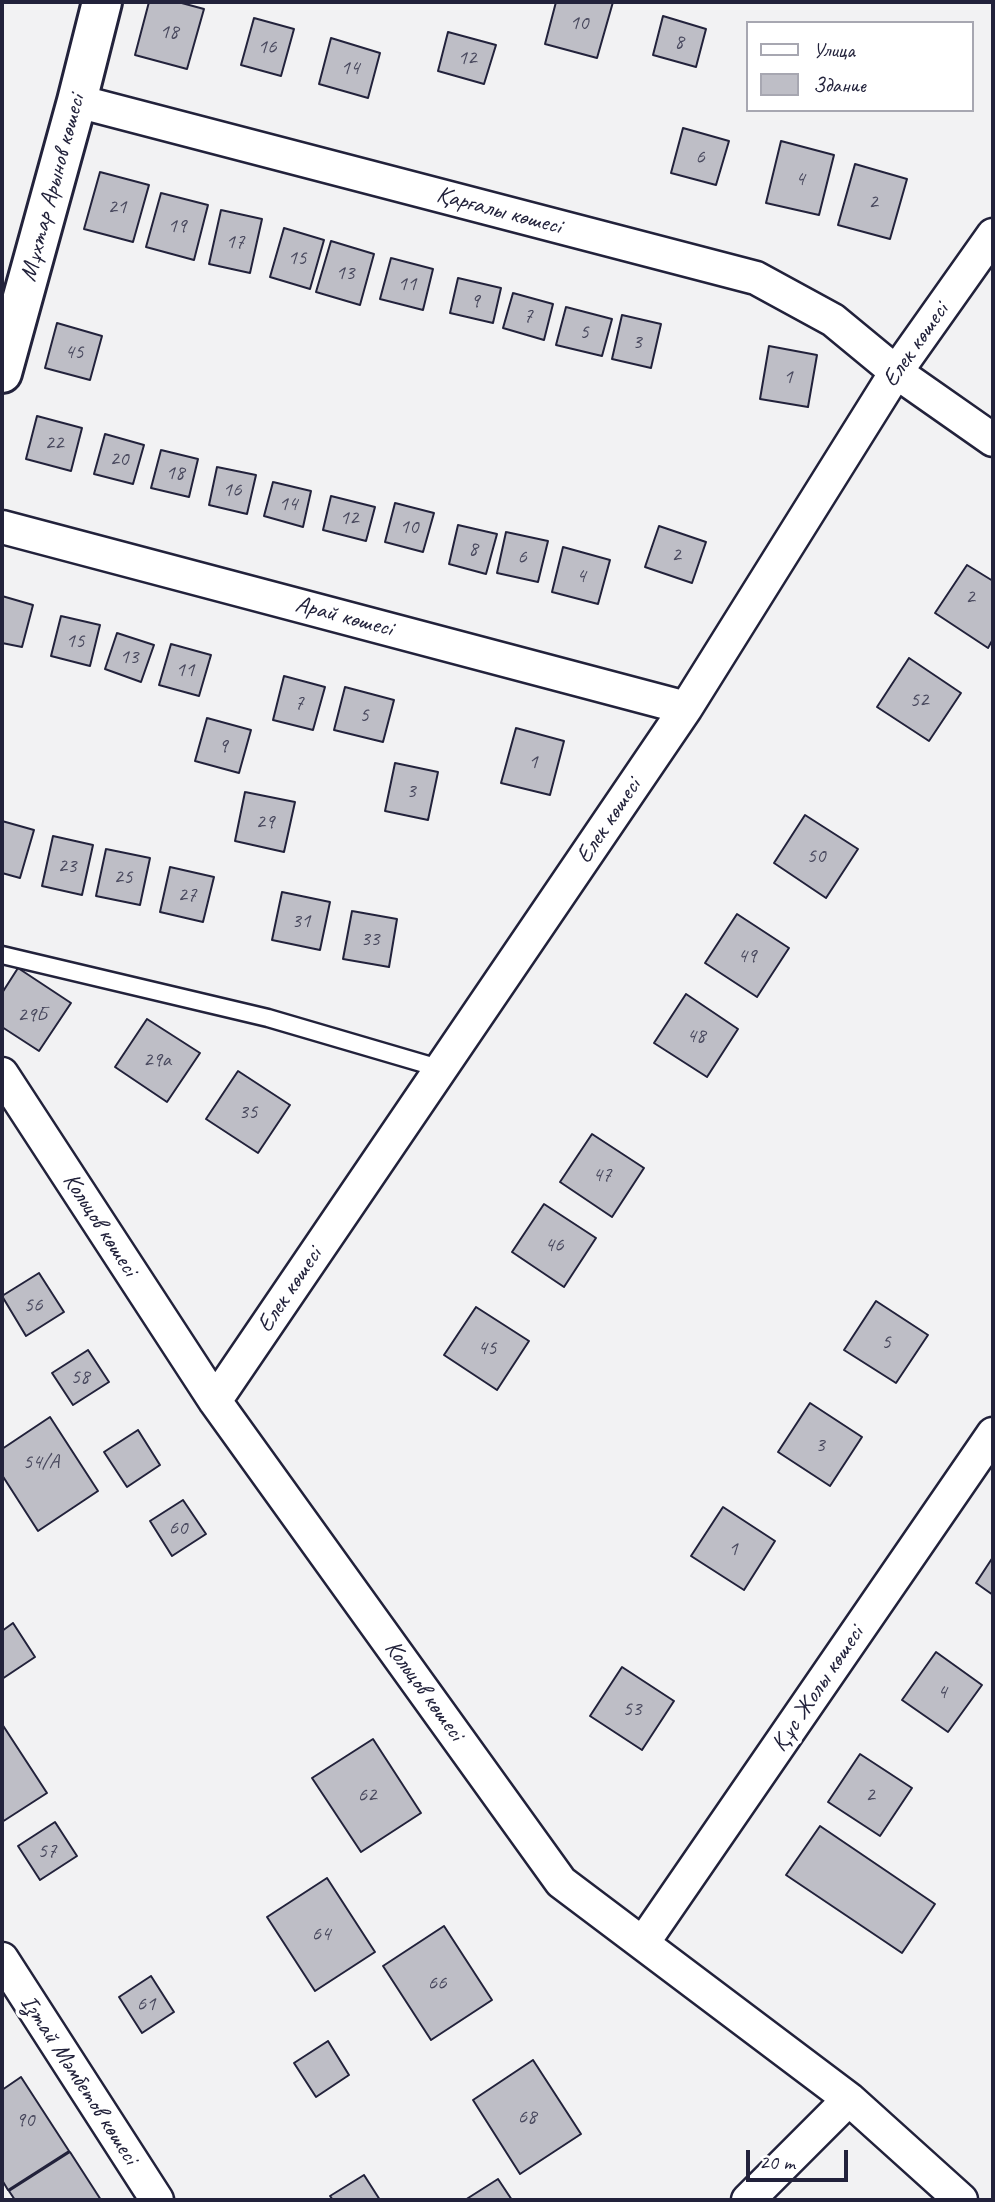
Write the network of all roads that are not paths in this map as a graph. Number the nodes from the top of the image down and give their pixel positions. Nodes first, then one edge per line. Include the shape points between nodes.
1 (102, 2) edge
2 (77, 101) junction
3 (993, 235) edge
4 (896, 372) junction
5 (2, 373) edge
6 (993, 440) edge
7 (2, 527) edge
8 (686, 708) junction
9 (2, 955) edge
10 (442, 1069) junction
11 (2, 1074) edge
12 (215, 1401) junction
13 (993, 1434) edge
14 (643, 1944) junction
15 (2, 1959) edge
16 (849, 2099) junction
17 (157, 2200) edge
18 (748, 2200) edge
19 (961, 2200) edge

1 - 2 street, Мұхтар Арынов көшесі
2 - 4 street, Қарғалы көшесі via 756,278 832,320
2 - 5 street, Мұхтар Арынов көшесі
3 - 4 street, Елек көшесі
4 - 6 street, Қарғалы көшесі
4 - 8 street, Елек көшесі
7 - 8 street, Арай көшесі
8 - 10 street, Елек көшесі
9 - 10 lane via 268,1018
10 - 12 street, Елек көшесі
11 - 12 street, Кольцов көшесі
12 - 14 street, Кольцов көшесі via 561,1882
13 - 14 street, Құс Жолы көшесі
14 - 16 street, Кольцов көшесі
15 - 17 street, Ізтай Мәмбетов көшесі
16 - 18 street
16 - 19 street, Кольцов көшесі

